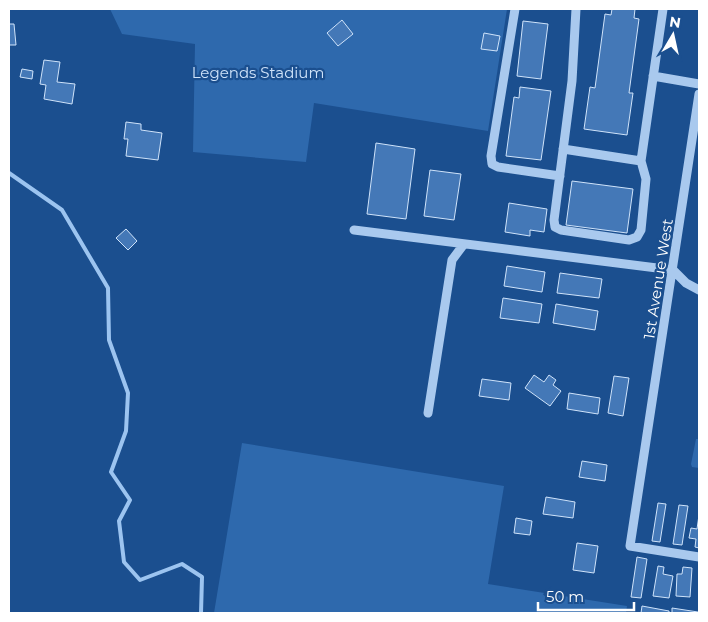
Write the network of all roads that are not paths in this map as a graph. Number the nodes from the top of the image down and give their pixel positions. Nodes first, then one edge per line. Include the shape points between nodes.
1 (515, 9) edge
2 (576, 9) edge
3 (663, 9) edge
4 (653, 76) junction
5 (699, 84) edge
6 (699, 94) edge
7 (563, 149) junction
8 (641, 161) junction
9 (560, 176) junction
10 (354, 230) dead end
11 (464, 244) junction
12 (673, 270) junction
13 (699, 290) edge
14 (428, 413) dead end
15 (699, 557) edge

1 - 9 street via 492,164
2 - 7 street via 572,81
3 - 4 street
4 - 5 street
4 - 8 street
6 - 12 street, 1st Avenue West
7 - 8 street
7 - 9 street
8 - 9 street via 646,180 641,230 637,237 629,240 561,230 556,226
10 - 11 street
11 - 12 street
11 - 14 street via 452,260
12 - 13 street
12 - 15 street, 1st Avenue West via 630,546

